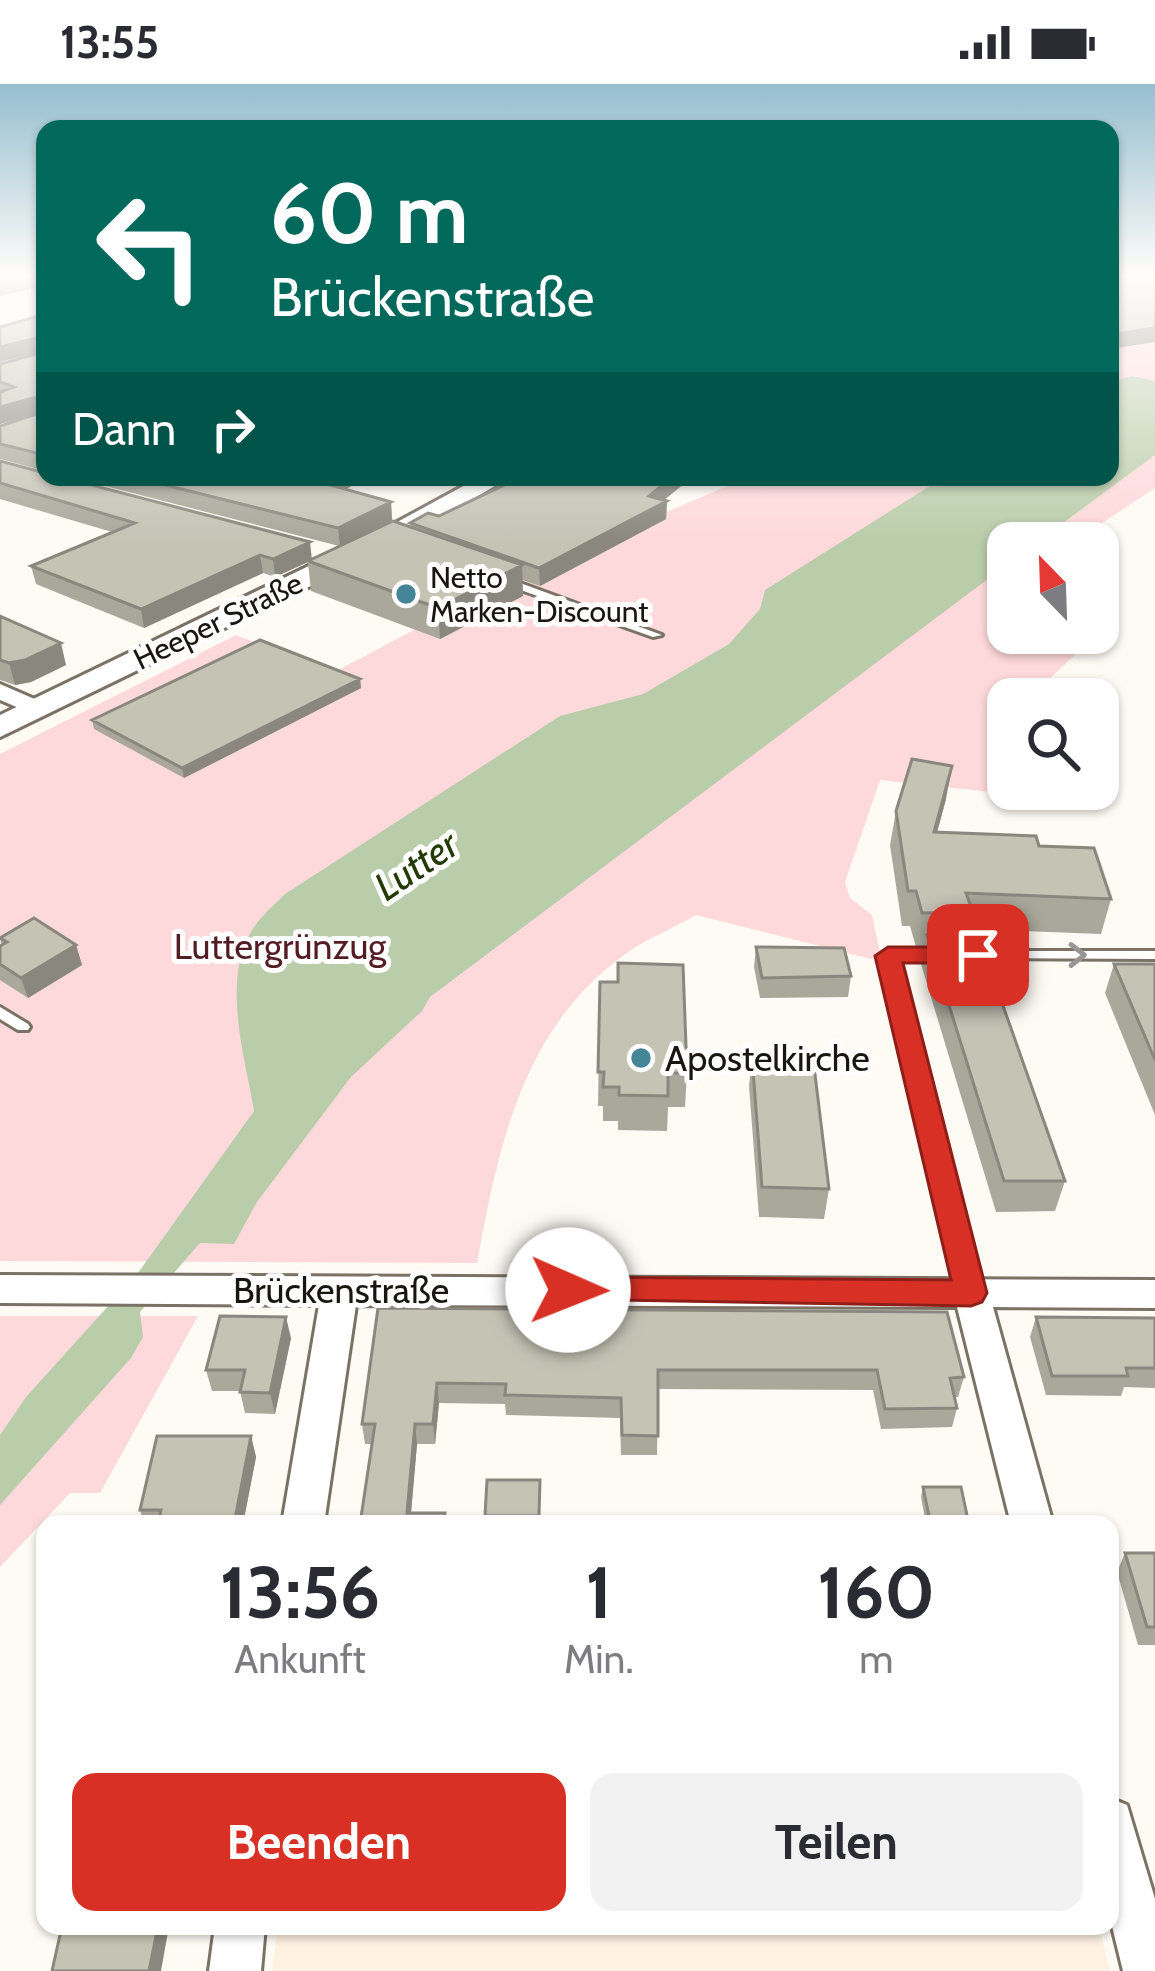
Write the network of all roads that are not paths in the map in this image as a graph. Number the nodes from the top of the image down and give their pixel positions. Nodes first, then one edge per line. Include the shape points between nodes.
1 (484, 486) edge
2 (306, 548) edge
3 (346, 558) junction
4 (488, 575) edge
5 (657, 635) dead end
6 (0, 691) edge
7 (38, 709) junction
8 (0, 727) edge
9 (1155, 955) edge
10 (0, 1012) edge
11 (23, 1027) dead end
12 (0, 1289) edge
13 (340, 1289) junction
14 (971, 1293) junction
15 (1155, 1294) edge
16 (304, 1515) edge
17 (1030, 1515) edge
18 (1119, 1856) edge
19 (239, 1935) edge
20 (235, 1971) edge
21 (1150, 1971) edge

1 - 3 main road, Heeper Straße via 396,542
2 - 3 street
3 - 7 main road, Heeper Straße
4 - 5 lane
6 - 7 street
7 - 8 main road, Heeper Straße
14 -> 9 lane via 888,956
10 - 11 lane
12 - 13 street, Brückenstraße
13 - 14 street, Brückenstraße
13 - 16 street
14 - 15 street, Brückenstraße
14 - 17 street
18 - 21 street
19 - 20 street

